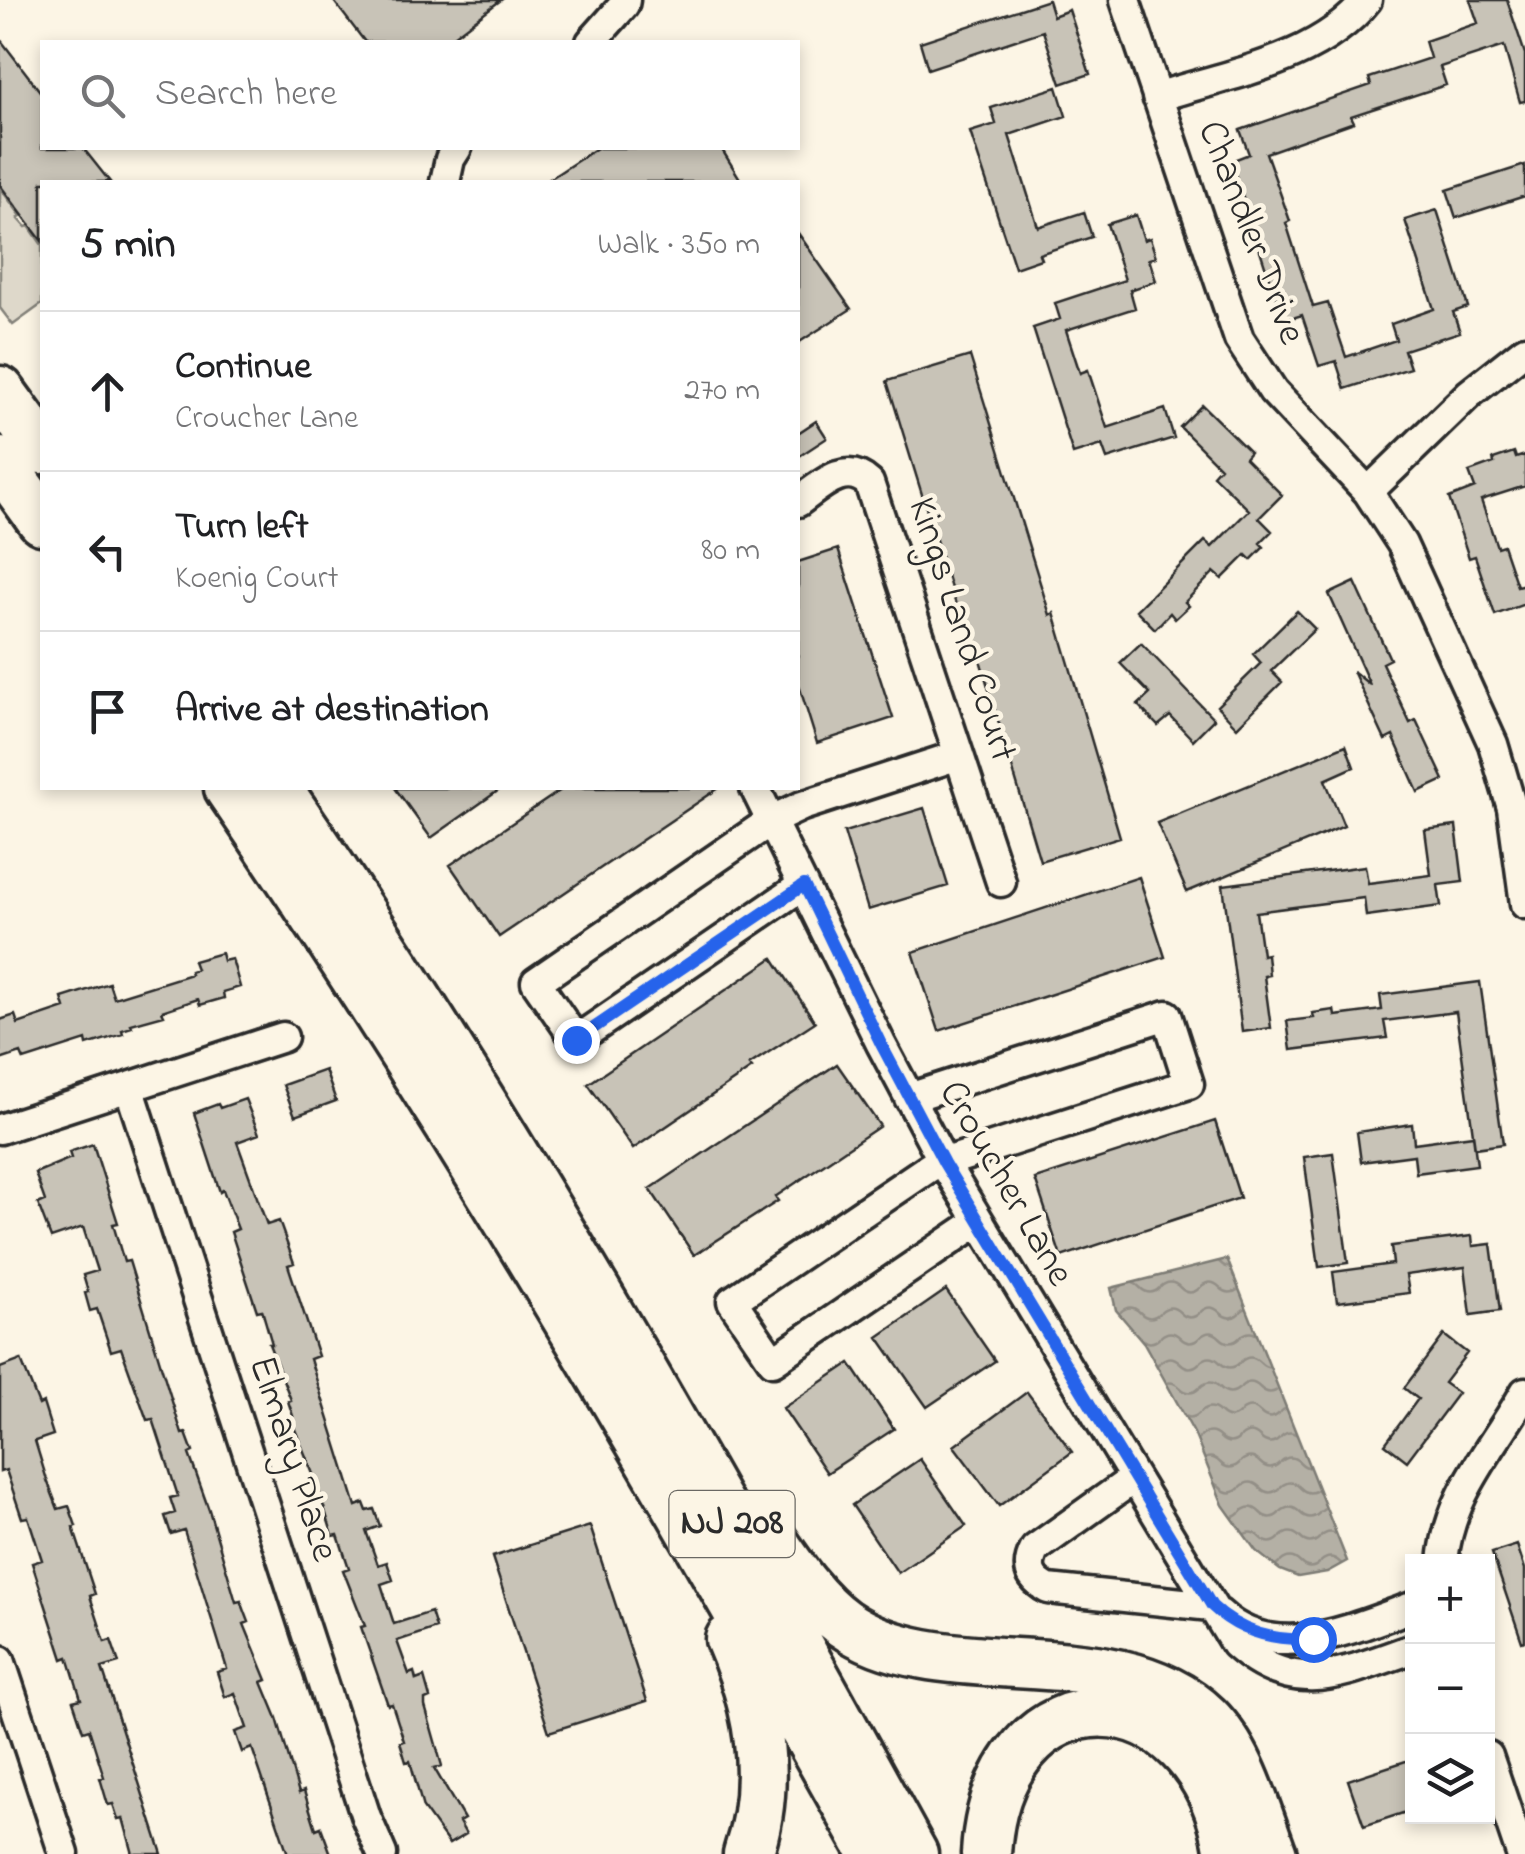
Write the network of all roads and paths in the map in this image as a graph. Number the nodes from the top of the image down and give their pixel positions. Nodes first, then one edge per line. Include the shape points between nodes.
1 (1125, 0) edge
2 (1367, 0) edge
3 (625, 3) edge
4 (593, 40) edge
5 (1157, 97) junction
6 (456, 150) edge
7 (445, 180) edge
8 (1525, 350) edge
9 (0, 391) edge
10 (40, 446) edge
11 (0, 462) edge
12 (1368, 492) junction
13 (800, 501) edge
14 (40, 517) edge
15 (960, 755) junction
16 (230, 790) edge
17 (278, 790) edge
18 (757, 790) edge
19 (772, 820) junction
20 (1001, 882) dead end
21 (804, 885) junction
22 (1525, 904) edge
23 (283, 1037) dead end
24 (129, 1087) junction
25 (908, 1098) junction
26 (0, 1128) edge
27 (944, 1163) junction
28 (541, 1200) junction
29 (979, 1221) junction
30 (1525, 1392) edge
31 (623, 1410) junction
32 (1134, 1479) junction
33 (1444, 1554) edge
34 (1212, 1606) junction
35 (1405, 1610) edge
36 (1405, 1651) edge
37 (0, 1660) edge
38 (1227, 1744) junction
39 (1495, 1776) edge
40 (64, 1854) edge
41 (382, 1854) edge
42 (748, 1854) edge
43 (874, 1854) edge
44 (913, 1854) edge
45 (986, 1854) edge
46 (1230, 1854) edge
47 (1272, 1854) edge
48 (1300, 1854) edge
49 (1522, 1854) edge

1 - 5 street, Chandler Drive
2 - 5 street via 1325,40
3 - 4 street
5 - 12 street, Chandler Drive via 1239,339 1272,392
6 - 7 street
8 - 12 street via 1468,394
9 - 10 highway
11 - 14 highway
12 - 22 street, Chandler Drive via 1414,568 1497,754
13 - 15 street, Kings Land Court via 837,475 860,474 869,482
15 - 19 street
15 - 20 street, Kings Land Court
16 - 31 highway, NJ 208 via 409,1060
17 - 28 highway, NJ 208
18 - 19 street, Croucher Lane
19 - 21 street, Croucher Lane
19 - 21 street via 536,982 576,1040
21 - 25 street, Croucher Lane
23 - 24 street
24 - 26 street
24 - 41 street, Elmary Place
25 - 27 street, Croucher Lane
25 - 27 street via 1167,1014 1190,1084
27 - 29 street, Croucher Lane
27 - 29 street via 916,1174 732,1301 773,1361
28 - 38 highway via 800,1580 842,1622 866,1637 928,1653 1152,1684 1180,1697
28 - 44 highway, NJ 208 via 724,1510
29 - 32 street, Croucher Lane
30 - 33 street via 1460,1494
31 - 42 highway via 748,1687 762,1778
31 - 43 highway, NJ 208
32 - 34 street, Croucher Lane
32 - 34 street via 1034,1549 1030,1573 1048,1589
34 - 35 street, Croucher Lane via 1245,1629 1290,1640 1338,1633
34 - 36 street, Croucher Lane via 1235,1644 1271,1670 1294,1677 1341,1673
37 - 40 street
38 - 47 highway
38 - 48 highway
39 - 49 street
45 - 46 highway via 995,1800 1024,1750 1064,1720 1112,1712 1139,1718 1180,1744 1213,1794

